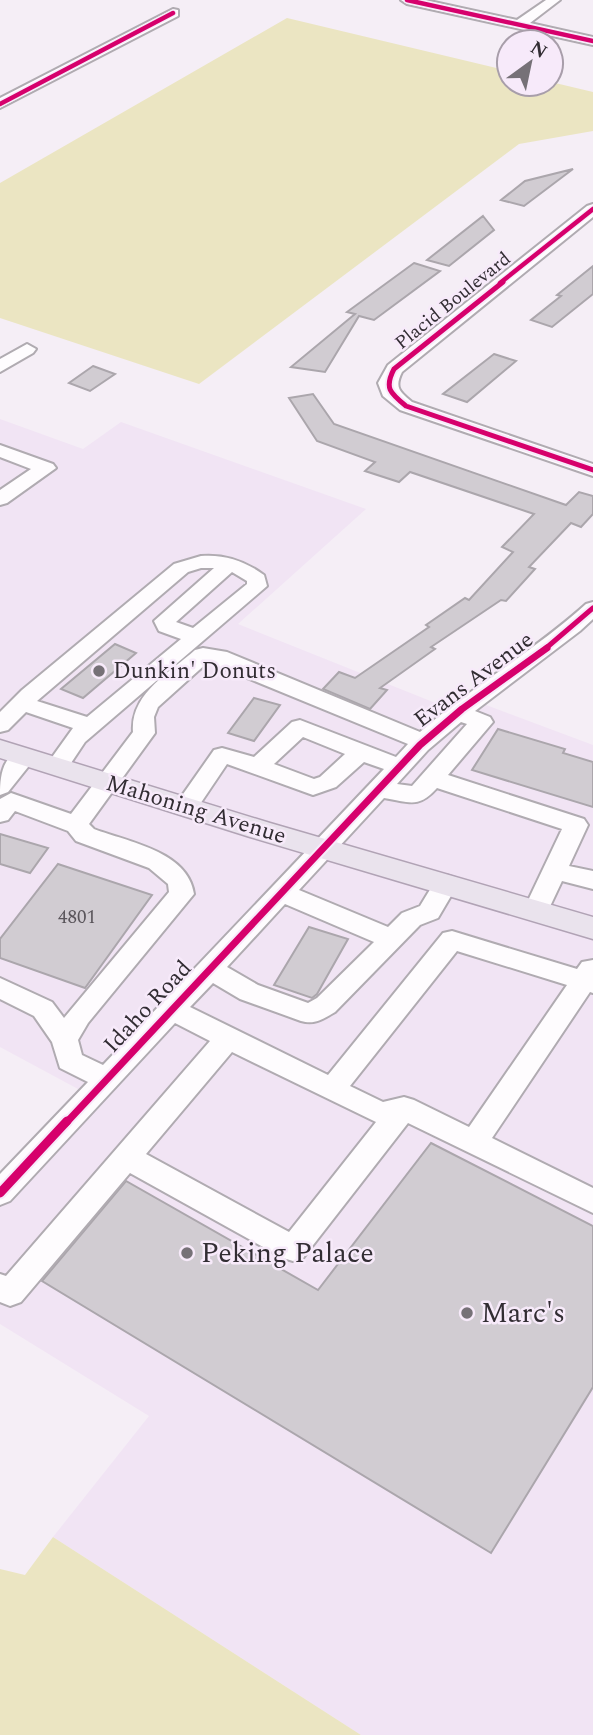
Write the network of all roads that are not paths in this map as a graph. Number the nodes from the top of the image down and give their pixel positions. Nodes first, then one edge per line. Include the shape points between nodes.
1 (407, 0) edge
2 (554, 0) edge
3 (173, 13) dead end
4 (519, 25) junction
5 (593, 41) edge
6 (0, 104) edge
7 (593, 209) edge
8 (27, 349) dead end
9 (0, 367) edge
10 (0, 452) edge
11 (593, 470) edge
12 (5, 491) edge
13 (222, 572) junction
14 (593, 608) edge
15 (191, 635) junction
16 (177, 655) junction
17 (26, 699) junction
18 (458, 712) junction
19 (0, 725) edge
20 (90, 726) junction
21 (423, 742) junction
22 (360, 752) junction
23 (12, 753) edge
24 (258, 765) junction
25 (57, 767) junction
26 (398, 767) junction
27 (432, 778) junction
28 (106, 783) junction
29 (379, 789) junction
30 (3, 800) edge
31 (186, 807) junction
32 (76, 825) junction
33 (324, 848) junction
34 (554, 871) junction
35 (593, 880) edge
36 (446, 884) junction
37 (282, 893) junction
38 (536, 911) junction
39 (429, 912) junction
40 (593, 928) edge
41 (393, 939) junction
42 (452, 940) junction
43 (210, 969) junction
44 (591, 976) edge
45 (0, 988) edge
46 (172, 1010) junction
47 (228, 1038) junction
48 (65, 1040) junction
49 (107, 1079) junction
50 (332, 1089) junction
51 (404, 1108) junction
52 (474, 1142) junction
53 (126, 1157) junction
54 (0, 1193) edge
55 (593, 1201) edge
56 (0, 1287) edge

1 - 4 street
2 - 4 street
3 - 6 street
4 - 5 street
7 - 11 street, Placid Boulevard via 394,369 387,383 389,392 406,406
8 - 9 street
10 - 12 street via 46,468
13 - 15 street via 245,586
13 - 15 street via 165,621
13 - 17 street via 208,567 188,574 41,694
14 - 18 street, Evans Avenue via 544,651
15 - 16 street via 174,648
16 - 17 street via 257,586 257,579 218,561 181,568
16 - 20 street
17 - 19 street
17 - 20 street
18 - 21 street, Evans Avenue
18 - 27 street via 482,722
20 - 25 street
21 - 26 street, Evans Avenue
21 - 28 street via 219,657 203,655 148,704 144,733
22 - 24 street via 328,782 313,787
22 - 24 street via 300,727
22 - 26 street
23 - 25 main road, Mahoning Avenue
23 - 30 street
24 - 31 street via 222,755
25 - 28 main road, Mahoning Avenue
26 - 29 street, Evans Avenue
27 - 29 street via 417,795
27 - 34 street via 576,825
28 - 31 main road, Mahoning Avenue
28 - 32 street
29 - 33 street, Evans Avenue
30 - 32 street
31 - 33 main road, Mahoning Avenue
32 - 48 street via 85,835 158,862 180,880 183,894 78,1016
33 - 36 main road, Mahoning Avenue
33 - 37 street, Idaho Road
34 - 35 street
34 - 38 street
36 - 38 main road, Mahoning Avenue
36 - 39 street
37 - 41 street
37 - 43 street, Idaho Road
38 - 40 main road, Mahoning Avenue
39 - 41 street via 411,919
39 - 42 street
41 - 43 street via 326,1005 310,1014 249,992
42 - 44 street
42 - 50 street
43 - 46 street, Idaho Road
44 - 52 street
45 - 48 street via 43,1009
46 - 47 street
46 - 49 street, Idaho Road
47 - 50 street
47 - 53 street
48 - 49 street via 70,1061
49 - 54 street, Idaho Road
50 - 51 street via 382,1113
51 - 52 street
51 - 53 street via 293,1249
52 - 55 street
53 - 56 street via 10,1293

